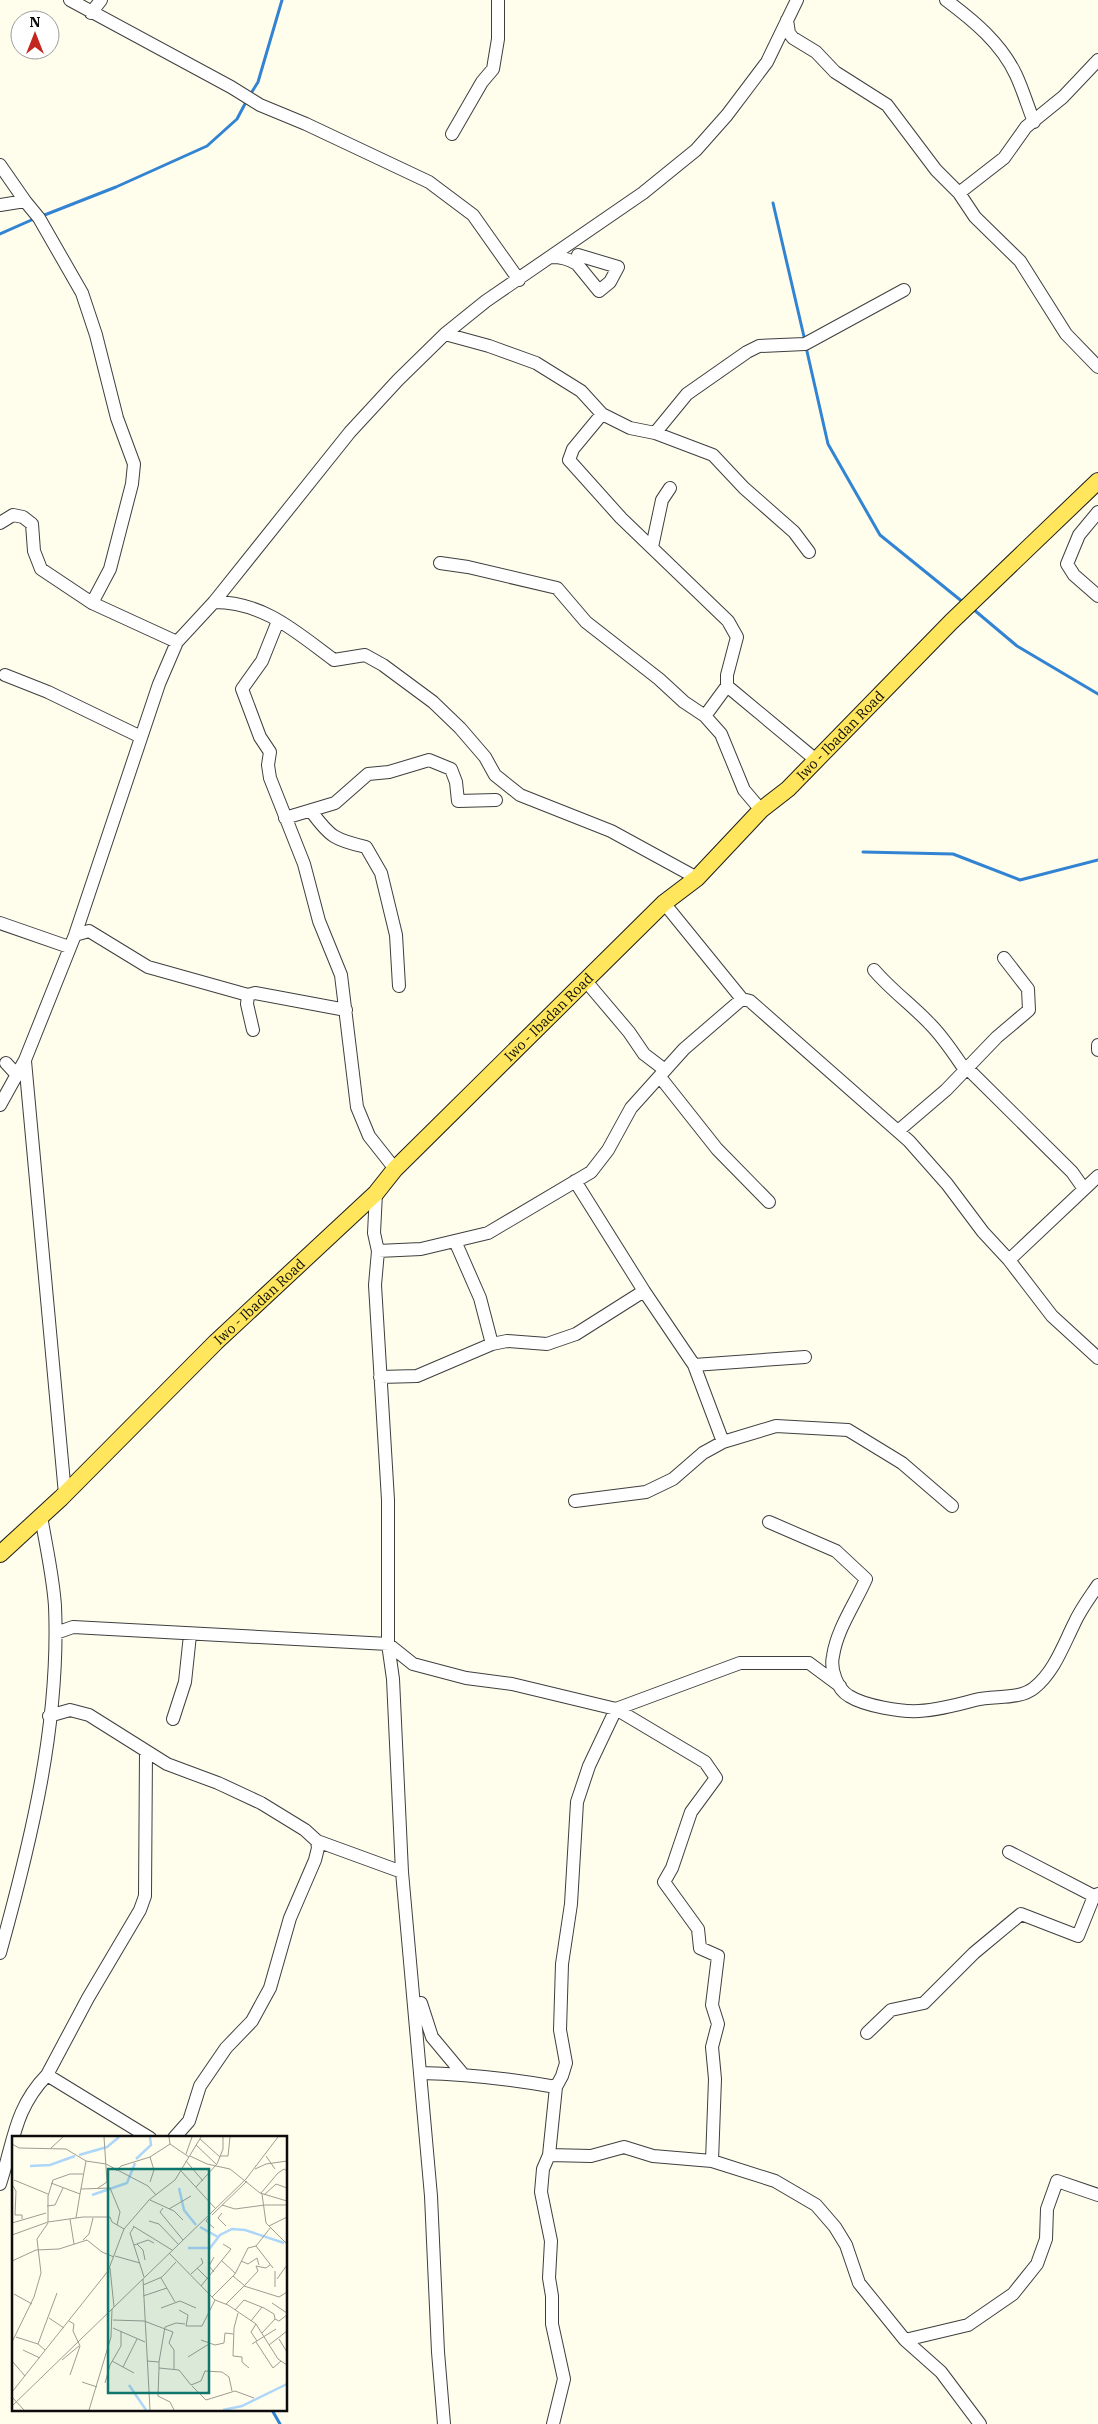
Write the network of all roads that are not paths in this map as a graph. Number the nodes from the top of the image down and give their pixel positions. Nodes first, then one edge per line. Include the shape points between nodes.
1 (70, 0) edge
2 (101, 0) edge
3 (498, 0) edge
4 (797, 0) edge
5 (946, 0) edge
6 (92, 13) junction
7 (787, 20) junction
8 (1098, 60) edge
9 (1034, 122) junction
10 (452, 134) dead end
11 (0, 165) edge
12 (959, 193) junction
13 (0, 205) edge
14 (33, 210) junction
15 (551, 257) junction
16 (575, 263) dead end
17 (519, 280) junction
18 (904, 290) dead end
19 (445, 334) junction
20 (1098, 367) edge
21 (602, 414) junction
22 (655, 433) junction
23 (1098, 481) edge
24 (670, 488) dead end
25 (1098, 492) edge
26 (1098, 512) edge
27 (0, 523) edge
28 (652, 548) junction
29 (809, 552) dead end
30 (440, 563) dead end
31 (982, 592) junction
32 (1098, 596) edge
33 (214, 602) junction
34 (92, 603) junction
35 (278, 621) junction
36 (178, 642) junction
37 (5, 675) dead end
38 (727, 686) junction
39 (705, 716) junction
40 (141, 737) junction
41 (816, 760) junction
42 (496, 800) dead end
43 (761, 810) junction
44 (311, 812) junction
45 (285, 818) junction
46 (697, 878) junction
47 (664, 903) junction
48 (0, 923) edge
49 (75, 935) junction
50 (69, 947) junction
51 (1004, 958) dead end
52 (874, 970) dead end
53 (585, 980) junction
54 (399, 986) dead end
55 (248, 995) junction
56 (742, 999) junction
57 (346, 1010) junction
58 (252, 1030) dead end
59 (1098, 1045) edge
60 (1098, 1050) edge
61 (25, 1060) junction
62 (6, 1062) dead end
63 (966, 1070) junction
64 (663, 1074) junction
65 (17, 1075) junction
66 (0, 1105) edge
67 (898, 1131) junction
68 (395, 1170) junction
69 (1098, 1176) edge
70 (576, 1181) junction
71 (1084, 1189) junction
72 (376, 1193) junction
73 (769, 1202) dead end
74 (455, 1241) junction
75 (378, 1252) junction
76 (1009, 1260) junction
77 (644, 1291) junction
78 (492, 1344) junction
79 (805, 1357) dead end
80 (1098, 1358) edge
81 (694, 1365) junction
82 (380, 1377) junction
83 (723, 1442) junction
84 (65, 1494) junction
85 (575, 1501) dead end
86 (952, 1506) dead end
87 (41, 1516) junction
88 (770, 1522) dead end
89 (0, 1554) edge
90 (1098, 1585) edge
91 (56, 1633) junction
92 (190, 1635) junction
93 (388, 1644) junction
94 (840, 1686) junction
95 (616, 1709) junction
96 (49, 1716) junction
97 (173, 1719) dead end
98 (146, 1751) junction
99 (317, 1841) junction
100 (1009, 1852) dead end
101 (402, 1872) junction
102 (1096, 1895) edge
103 (0, 1953) edge
104 (414, 1988) junction
105 (867, 2032) dead end
106 (421, 2073) junction
107 (462, 2074) junction
108 (47, 2075) junction
109 (556, 2087) junction
110 (13, 2136) edge
111 (147, 2136) edge
112 (176, 2136) edge
113 (12, 2138) edge
114 (549, 2155) junction
115 (712, 2161) junction
116 (0, 2184) edge
117 (1098, 2195) edge
118 (905, 2340) junction
119 (444, 2424) edge
120 (553, 2424) edge
121 (980, 2424) edge

1 - 6 street
2 - 6 street
3 - 10 street via 498,40 493,69
4 - 7 street
5 - 9 street via 976,23 1001,52 1016,75
6 - 17 street via 260,105 429,182 473,215
7 - 12 street via 793,38 816,52 835,72 887,105 936,170
7 - 15 street via 766,62 728,115 696,150 643,193
8 - 9 street
9 - 12 street via 1026,127 1004,158
11 - 14 street
12 - 20 street via 975,217 1020,261 1066,334
13 - 14 street
14 - 34 street via 82,293 117,418 134,464 132,484 110,569
15 - 16 street via 564,257
15 - 17 street
17 - 19 street
18 - 22 street via 805,344 759,346 747,352 687,394
19 - 21 street via 536,364 581,390
19 - 33 street via 350,432
21 - 22 street via 630,428
21 - 28 street via 573,449 569,460
22 - 29 street via 713,455 744,488 794,532
23 - 31 main road, Iwo - Ibadan Road
24 - 28 street via 662,500
25 - 31 street
26 - 32 street via 1079,535 1067,564 1074,575
27 - 34 street via 13,515 32,524 34,551 41,569
28 - 38 street via 728,621 734,631 736,637
30 - 39 street via 557,588 586,622
31 - 41 main road, Iwo - Ibadan Road
33 - 35 street via 233,602 259,610
33 - 36 street
34 - 36 street
35 - 45 street via 262,661 242,689 260,736 270,752 270,778
35 - 46 street via 334,660 365,655 383,665 433,702 485,757 495,775 520,795 611,831
36 - 40 street
37 - 40 street
38 - 39 street
38 - 41 street
39 - 43 street via 720,734 744,790
40 - 49 street
41 - 43 main road, Iwo - Ibadan Road
42 - 44 street via 458,801 451,769 429,760 389,772 368,774 335,802
43 - 46 main road, Iwo - Ibadan Road
44 - 45 street
44 - 54 street via 327,832 342,842 366,847 382,873 396,935
45 - 57 street via 304,864 319,921 341,975
46 - 47 main road, Iwo - Ibadan Road
47 - 53 main road, Iwo - Ibadan Road
47 - 56 street
48 - 50 street
49 - 50 street
49 - 55 street via 89,931 148,967
50 - 61 street
51 - 63 street via 1028,989 1028,1010
52 - 63 street via 948,1044
53 - 64 street
53 - 68 main road, Iwo - Ibadan Road
55 - 57 street via 255,993
55 - 58 street
56 - 64 street via 684,1049
56 - 67 street via 750,1001 792,1036
57 - 68 street via 357,1107 369,1136
59 - 60 street
61 - 65 street
61 - 84 street
62 - 65 street
63 - 67 street
63 - 71 street via 1072,1172
64 - 70 street via 631,1108 608,1150 591,1172
64 - 73 street via 717,1148
65 - 66 street
67 - 76 street via 948,1184 982,1232
68 - 72 main road, Iwo - Ibadan Road
69 - 71 street
70 - 74 street via 488,1233
70 - 77 street
71 - 76 street
72 - 75 street via 374,1234
72 - 84 main road, Iwo - Ibadan Road via 216,1342
74 - 75 street via 421,1249
74 - 78 street via 480,1298
75 - 82 street via 375,1286
76 - 80 street via 1052,1316
77 - 78 street via 576,1334 547,1344 507,1341
77 - 81 street
78 - 82 street via 417,1376
79 - 81 street
81 - 83 street
82 - 93 street via 388,1500
83 - 85 street via 703,1453 674,1479 646,1492
83 - 86 street via 776,1426 848,1430 902,1463
84 - 87 main road, Iwo - Ibadan Road
87 - 89 main road, Iwo - Ibadan Road
87 - 91 street via 55,1603
88 - 94 street via 836,1551 866,1580 832,1656
90 - 94 street via 1074,1622 1061,1653 1034,1688 1024,1694 904,1711 848,1696
91 - 92 street via 73,1627
91 - 96 street
92 - 93 street
92 - 97 street via 185,1682
93 - 95 street via 413,1664
93 - 101 street via 393,1679
94 - 95 street via 809,1663 740,1663
95 - 109 street via 589,1766 577,1802 562,1964 560,2030 566,2063
95 - 115 street via 705,1762 716,1778 691,1812 664,1882 698,1929 700,1948 718,1956 712,2005 718,2024 712,2047 715,2079
96 - 98 street via 70,1710 89,1715
96 - 103 street via 34,1820
98 - 99 street via 167,1764 261,1803
98 - 108 street via 144,1896 140,1910
99 - 101 street
99 - 112 street via 315,1860 290,1918 270,1988 252,2022 226,2048 200,2086 189,2121
100 - 102 street
101 - 104 street
102 - 105 street via 1078,1936 1021,1914 974,1953 924,2003 890,2010
104 - 106 street
104 - 107 street via 432,2037
106 - 107 street
106 - 119 street
107 - 109 street via 505,2077
108 - 110 street via 17,2119
108 - 111 street
109 - 114 street
113 - 116 street
114 - 115 street via 591,2156 624,2146 653,2156
114 - 120 street via 543,2169 541,2192 551,2241 552,2324 564,2379
115 - 118 street via 775,2180 816,2205 846,2244 858,2284
117 - 118 street via 1057,2181 1047,2209 1046,2239 1037,2264 1013,2294 968,2325
118 - 121 street via 941,2372

